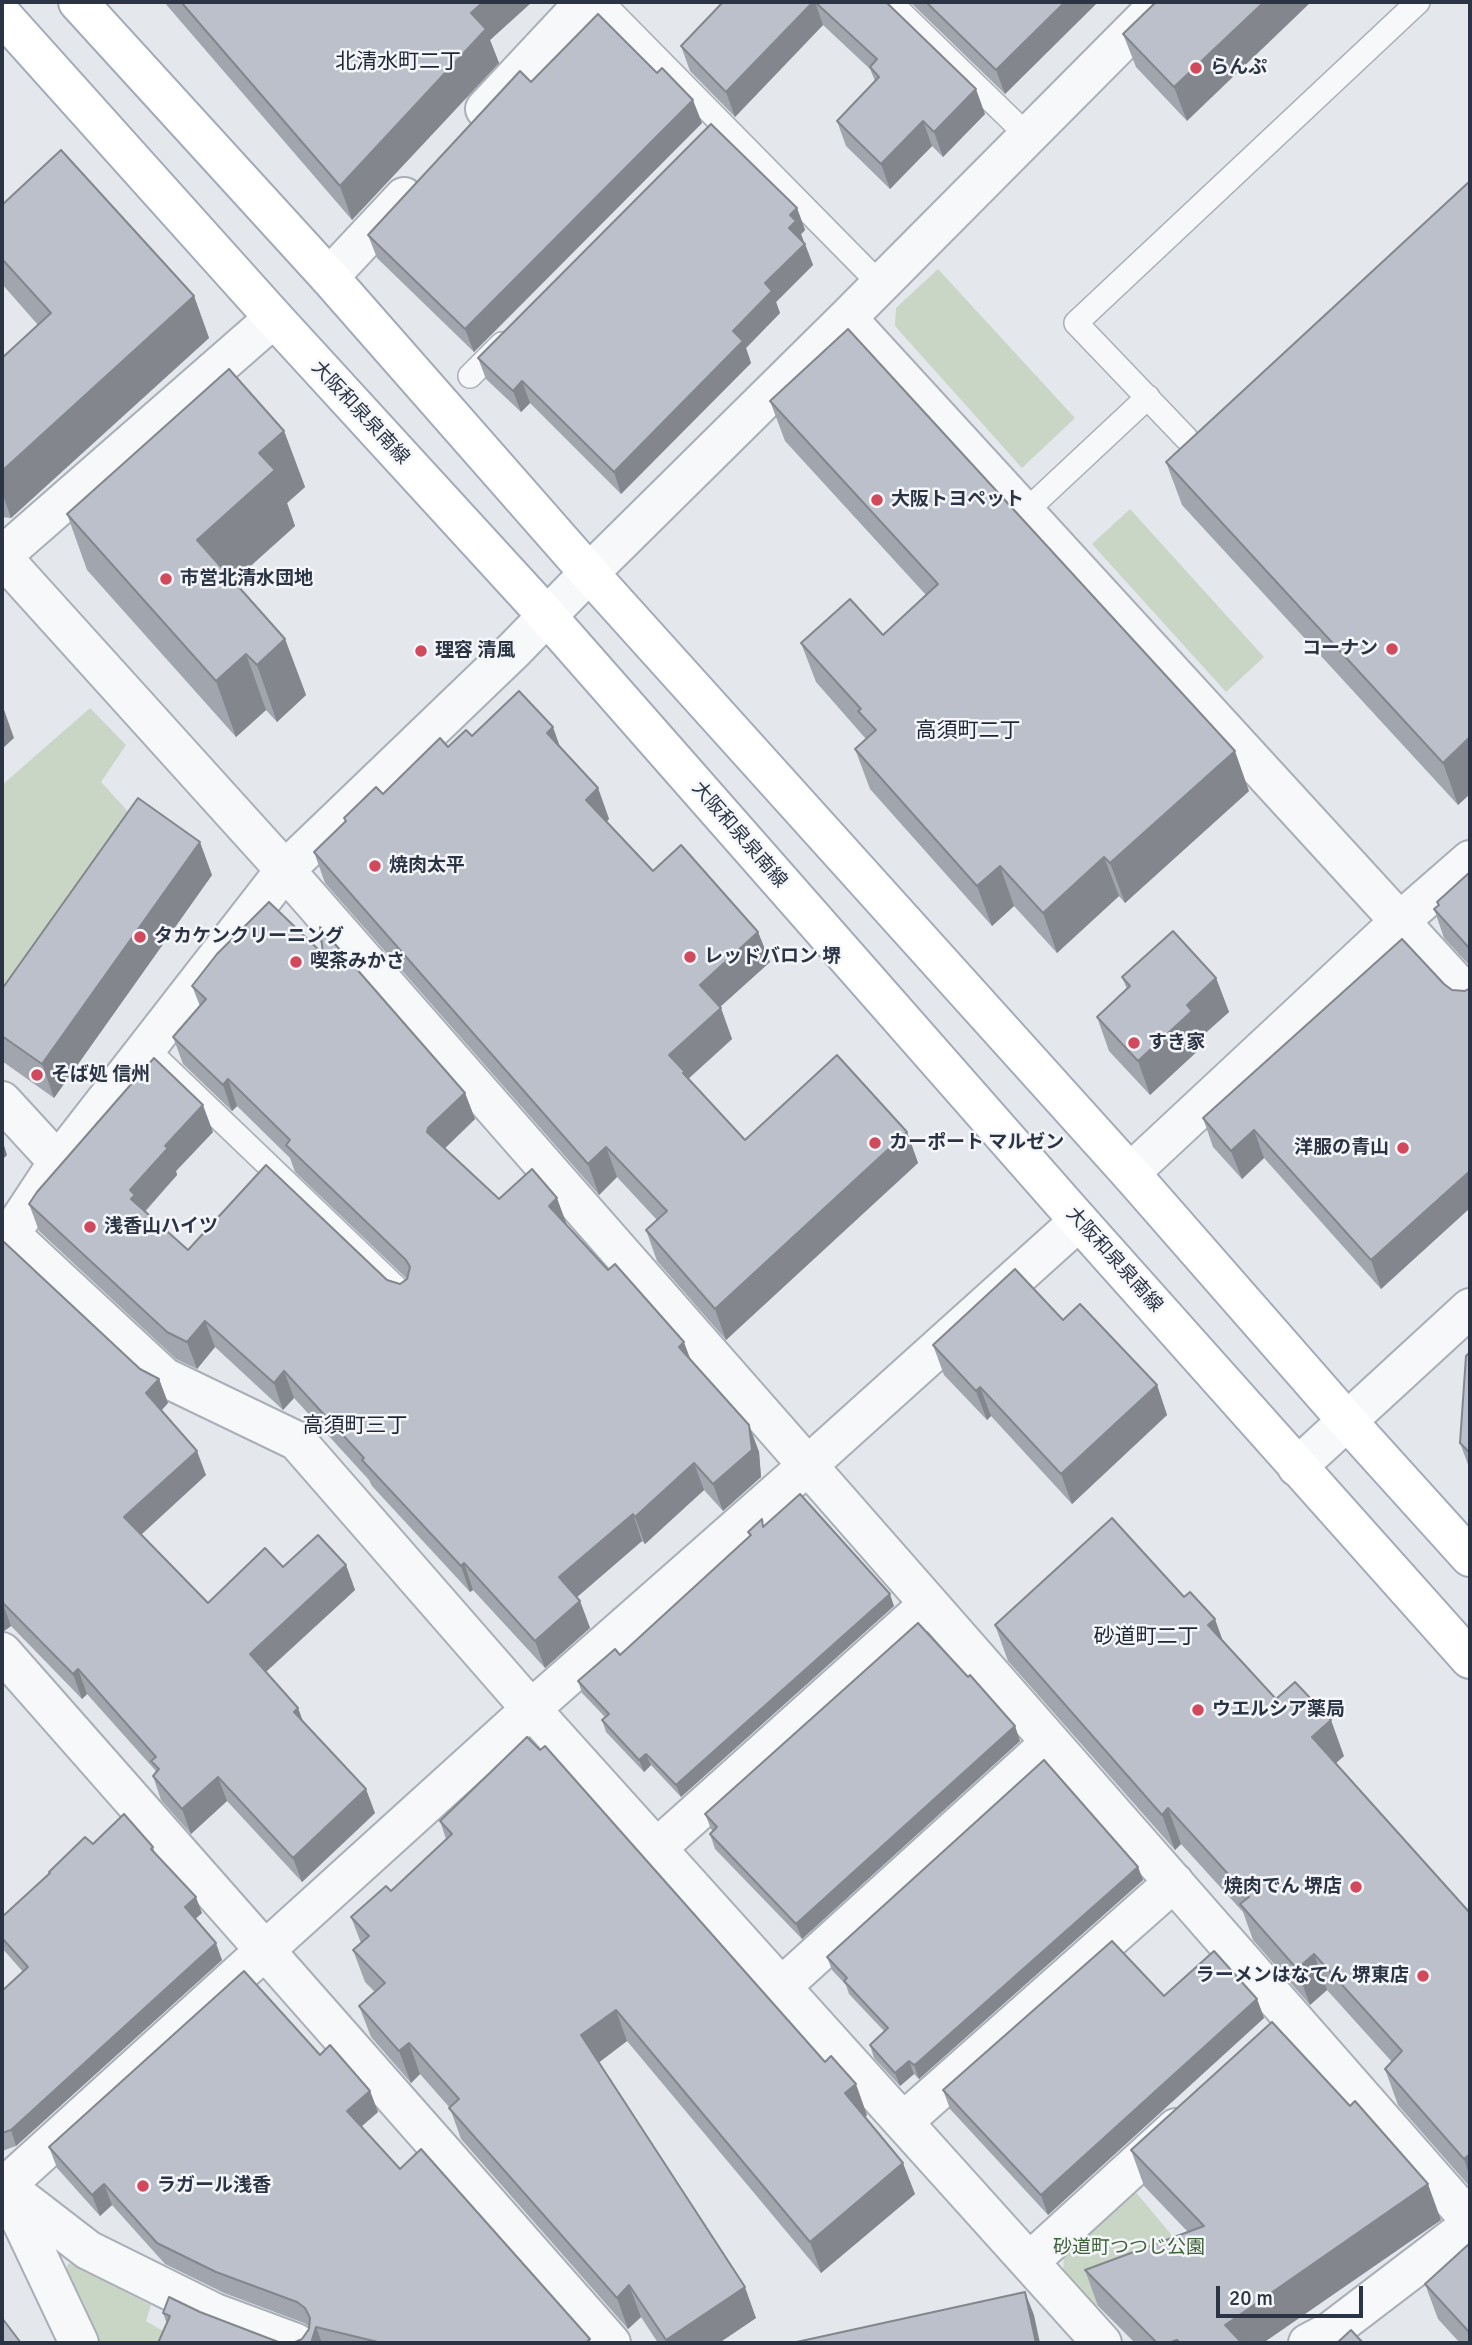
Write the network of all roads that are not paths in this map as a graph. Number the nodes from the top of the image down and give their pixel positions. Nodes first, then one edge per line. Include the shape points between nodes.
1 (78, 2) edge
2 (890, 2) edge
3 (1161, 2) edge
4 (1418, 2) edge
5 (585, 3) edge
6 (2, 15) edge
7 (722, 123) junction
8 (1028, 136) junction
9 (458, 139) edge
10 (703, 143) edge
11 (430, 169) edge
12 (329, 277) junction
13 (880, 284) junction
14 (274, 318) junction
15 (847, 318) junction
16 (519, 327) edge
17 (470, 376) dead end
18 (1148, 397) junction
19 (1186, 438) dead end
20 (1025, 512) junction
21 (2, 556) edge
22 (589, 573) junction
23 (547, 616) junction
24 (1470, 860) edge
25 (285, 870) junction
26 (1399, 922) junction
27 (1470, 998) edge
28 (146, 1049) junction
29 (2, 1101) edge
30 (58, 1162) junction
31 (1130, 1173) junction
32 (1079, 1221) junction
33 (6, 1241) edge
34 (406, 1297) edge
35 (1470, 1308) edge
36 (1348, 1422) junction
37 (807, 1465) junction
38 (1297, 1467) junction
39 (1470, 1557) edge
40 (929, 1604) junction
41 (1470, 1659) edge
42 (6, 1663) edge
43 (531, 1709) junction
44 (1050, 1742) junction
45 (657, 1848) junction
46 (1174, 1882) junction
47 (266, 1951) junction
48 (781, 1987) junction
49 (1202, 2104) edge
50 (903, 2122) junction
51 (3, 2184) edge
52 (1470, 2223) edge
53 (1037, 2283) junction
54 (79, 2343) edge
55 (296, 2343) edge
56 (611, 2343) edge
57 (1102, 2343) edge
58 (1308, 2343) edge

1 - 12 main road
2 - 8 lane
3 - 8 street
4 - 18 lane via 1076,323
5 - 7 lane
5 - 9 street
6 - 14 main road, 大阪和泉泉南線
7 - 10 lane
7 - 13 lane
8 - 13 street
11 - 12 street
12 - 22 main road
13 - 15 street
14 - 21 street
14 - 23 main road, 大阪和泉泉南線
15 - 20 street
15 - 22 street
16 - 17 lane
18 - 19 lane
18 - 20 lane
20 - 26 street
21 - 25 street
22 - 23 street
22 - 31 main road
23 - 25 street
23 - 32 main road, 大阪和泉泉南線
24 - 26 street
25 - 28 street
25 - 37 street
26 - 27 street
26 - 31 street
28 - 30 street
28 - 34 lane
29 - 30 street
30 - 33 street
31 - 36 main road
32 - 37 street
32 - 38 main road, 大阪和泉泉南線
33 - 43 street via 164,1377 297,1441
35 - 36 street
36 - 38 street
36 - 39 main road
37 - 40 street
37 - 43 street
38 - 41 main road, 大阪和泉泉南線
40 - 44 street
40 - 45 street
42 - 47 street
43 - 45 street
43 - 47 street
44 - 46 street
44 - 48 street
45 - 48 street
46 - 50 street
46 - 52 street via 1284,2030
47 - 51 street
47 - 56 street
48 - 50 street
49 - 53 street
50 - 53 street
51 - 54 street
51 - 55 street via 88,2250 215,2313
52 - 58 street via 1331,2331
53 - 57 street

